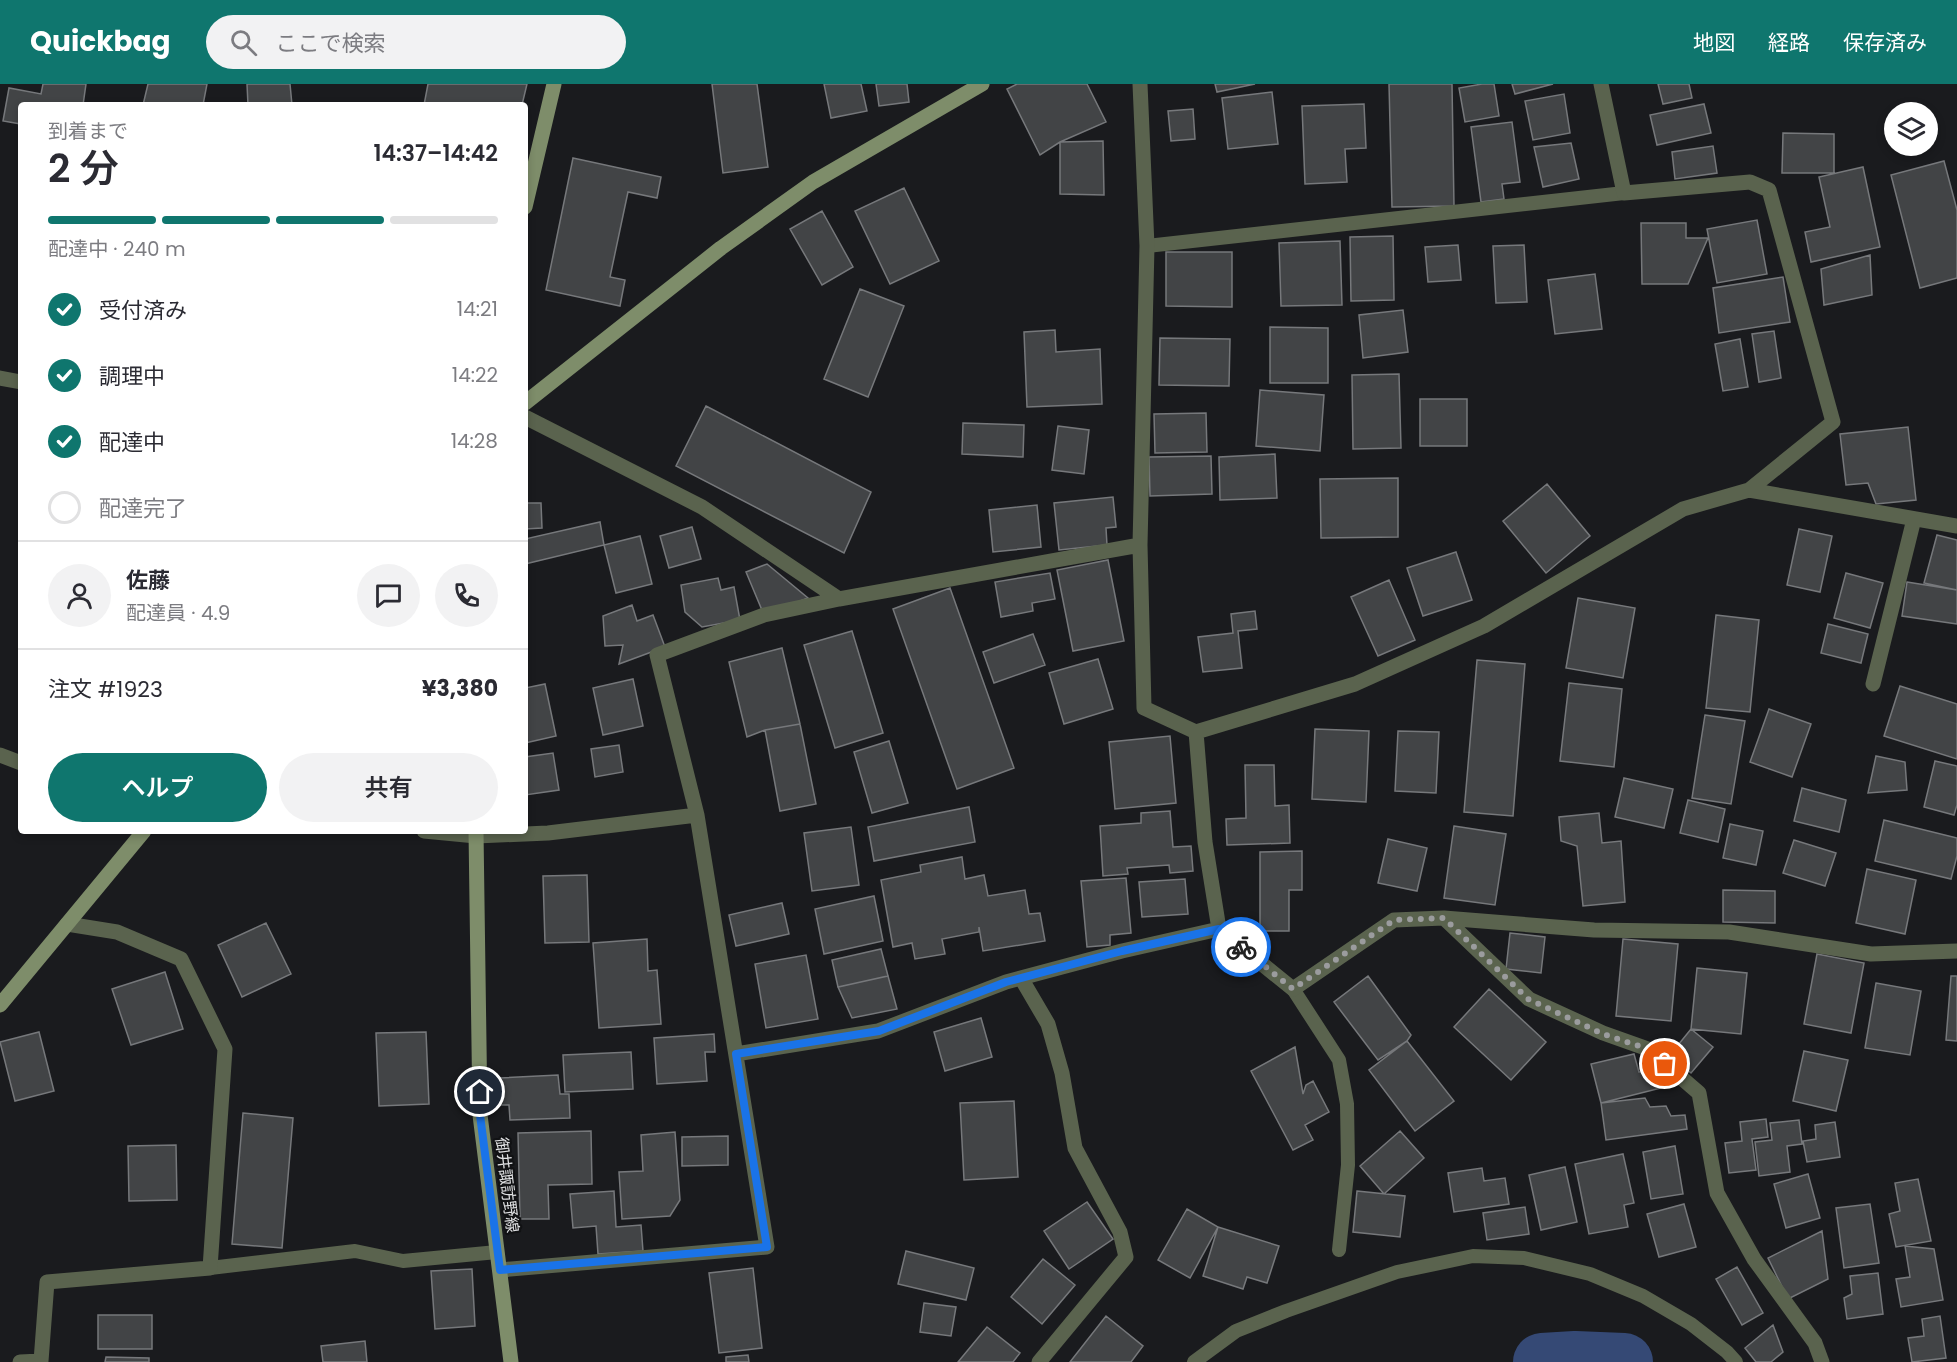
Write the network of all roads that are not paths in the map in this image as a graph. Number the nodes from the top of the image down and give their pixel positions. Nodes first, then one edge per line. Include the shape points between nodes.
1 (554, 84) edge
2 (982, 84) edge
3 (1140, 84) edge
4 (1601, 84) edge
5 (1624, 193) junction
6 (528, 194) edge
7 (1147, 246) junction
8 (0, 378) edge
9 (18, 381) edge
10 (528, 401) edge
11 (528, 419) edge
12 (1749, 490) junction
13 (1914, 519) junction
14 (1957, 526) edge
15 (1140, 545) junction
16 (839, 599) junction
17 (1873, 684) dead end
18 (1196, 732) junction
19 (0, 755) edge
20 (18, 762) edge
21 (697, 815) junction
22 (528, 833) edge
23 (141, 834) edge
24 (476, 834) edge
25 (1444, 918) junction
26 (66, 924) junction
27 (1219, 929) junction
28 (1957, 951) edge
29 (1021, 978) junction
30 (1293, 989) junction
31 (0, 1005) edge
32 (736, 1054) junction
33 (1339, 1250) dead end
34 (497, 1252) junction
35 (210, 1268) junction
36 (500, 1270) junction
37 (20, 1362) edge
38 (511, 1362) edge
39 (1039, 1362) edge
40 (1194, 1362) edge
41 (1736, 1362) edge
42 (1822, 1362) edge

1 - 6 street
2 - 10 street via 813,182 721,248
3 - 7 street
4 - 5 street
5 - 7 lane
5 - 12 street via 1750,182 1769,190 1833,422
7 - 15 street
8 - 9 street
11 - 16 street via 702,507
12 - 13 street
12 - 18 street via 1683,509 1484,626 1355,684
13 - 14 street
13 - 17 street
15 - 16 street
15 - 18 street via 1144,708
16 - 21 street via 764,615 657,655
18 - 27 street via 1205,842
19 - 20 street
21 - 22 street
21 - 32 street
23 - 26 street
24 - 34 street, 御井諏訪野線 via 480,1115
25 - 28 street via 1594,930 1729,932 1871,954
25 - 30 street via 1394,920
25 - 42 street via 1528,999 1603,1034 1648,1049 1699,1093 1717,1193 1754,1259 1815,1343
26 - 31 street
26 - 35 street via 117,932 181,959 225,1049
27 - 29 street
27 - 30 street
29 - 32 street via 879,1031
29 - 39 street via 1048,1024 1062,1074 1075,1148 1120,1232 1126,1257
30 - 33 lane via 1339,1060 1347,1104 1348,1165
32 - 36 street via 767,1247
34 - 35 lane via 403,1261 355,1251
34 - 36 street, 御井諏訪野線
35 - 37 street via 47,1282 41,1361
36 - 38 street, 御井諏訪野線
40 - 41 lane via 1236,1331 1286,1311 1397,1272 1473,1256 1524,1258 1590,1274 1643,1296 1691,1324

